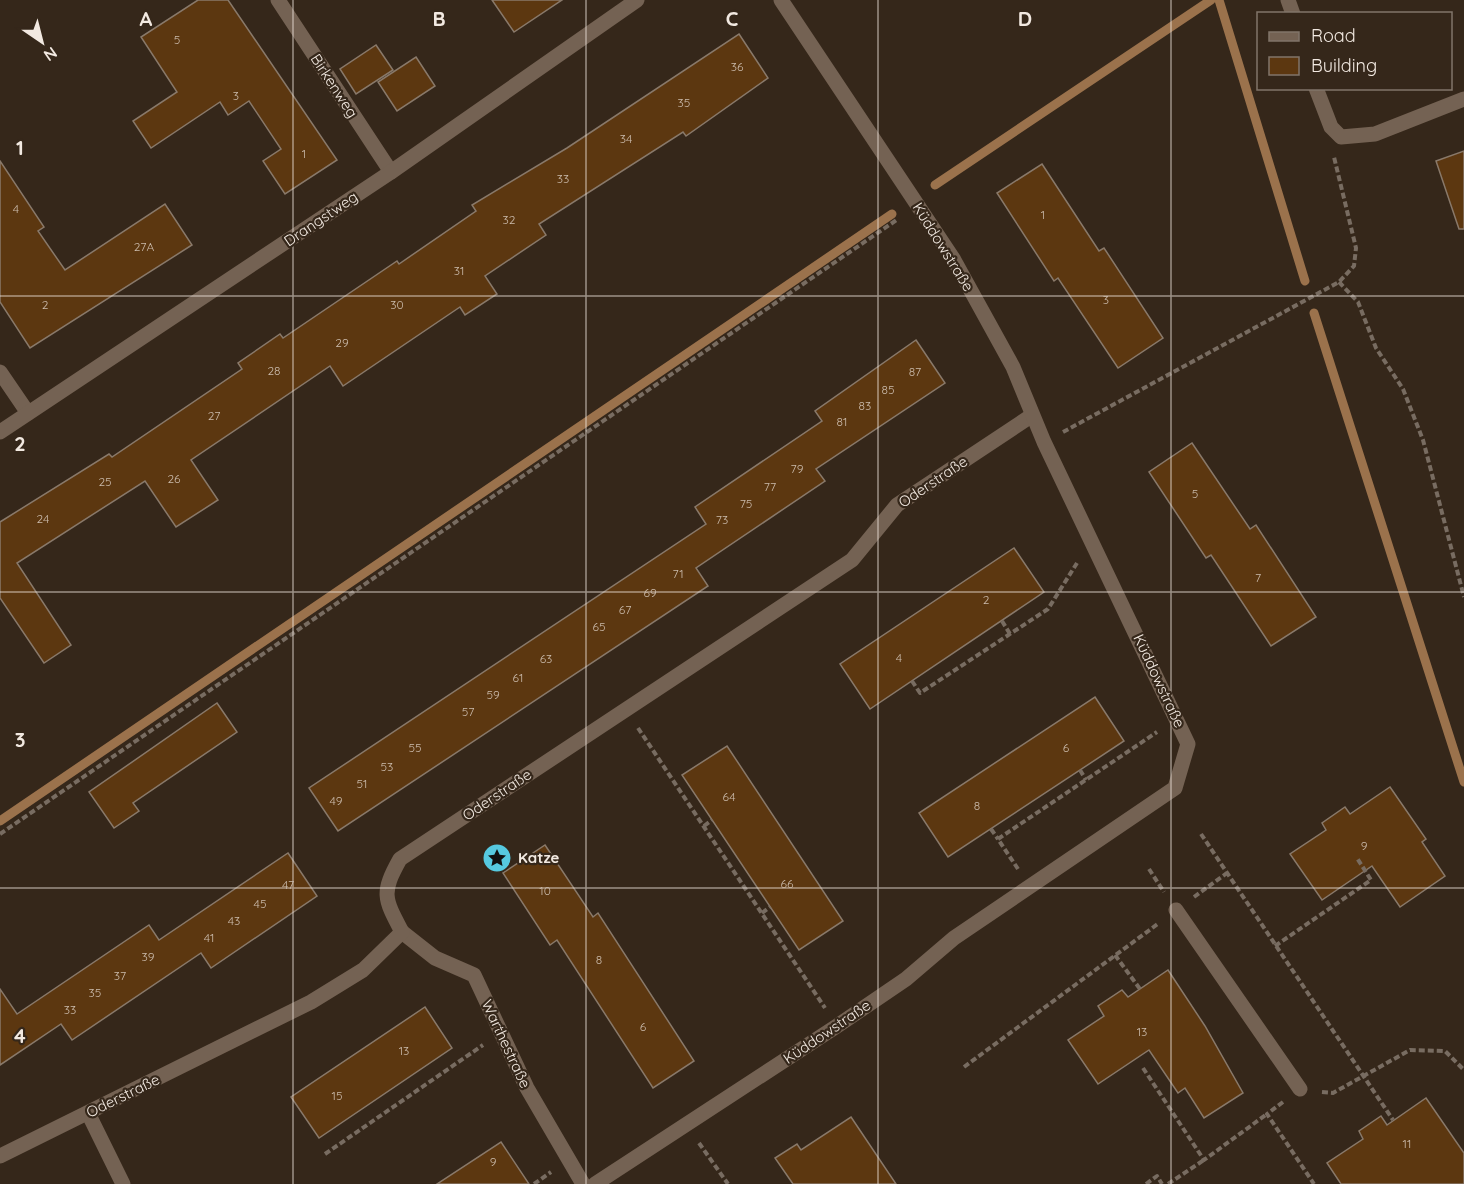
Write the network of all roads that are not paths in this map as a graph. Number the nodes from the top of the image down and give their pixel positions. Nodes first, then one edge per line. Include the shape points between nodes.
1 (278, 0) edge
2 (637, 0) edge
3 (781, 0) edge
4 (1317, 90) edge
5 (1464, 99) edge
6 (391, 172) junction
7 (0, 372) edge
8 (27, 413) junction
9 (1031, 416) junction
10 (0, 432) edge
11 (1176, 910) road end
12 (402, 932) junction
13 (1300, 1089) road end
14 (88, 1113) junction
15 (0, 1156) edge
16 (123, 1184) edge
17 (583, 1184) edge
18 (595, 1184) edge

1 - 6 street, Birkenweg
2 - 6 street, Drangstweg
3 - 9 street, Küddowstraße via 954,260 1013,367
4 - 5 street via 1331,127 1341,137 1356,138
6 - 8 street, Drangstweg
7 - 8 street
8 - 10 street, Drangstweg
9 - 12 street, Oderstraße via 897,505 852,560 400,859 387,882 387,904
9 - 18 street, Küddowstraße via 1188,744 1175,788 954,938 906,978 837,1026
11 - 13 street
12 - 14 street, Oderstraße via 363,970 311,1002
12 - 17 street, Warthestraße via 435,958 474,975 527,1088
14 - 15 street, Oderstraße
14 - 16 street

